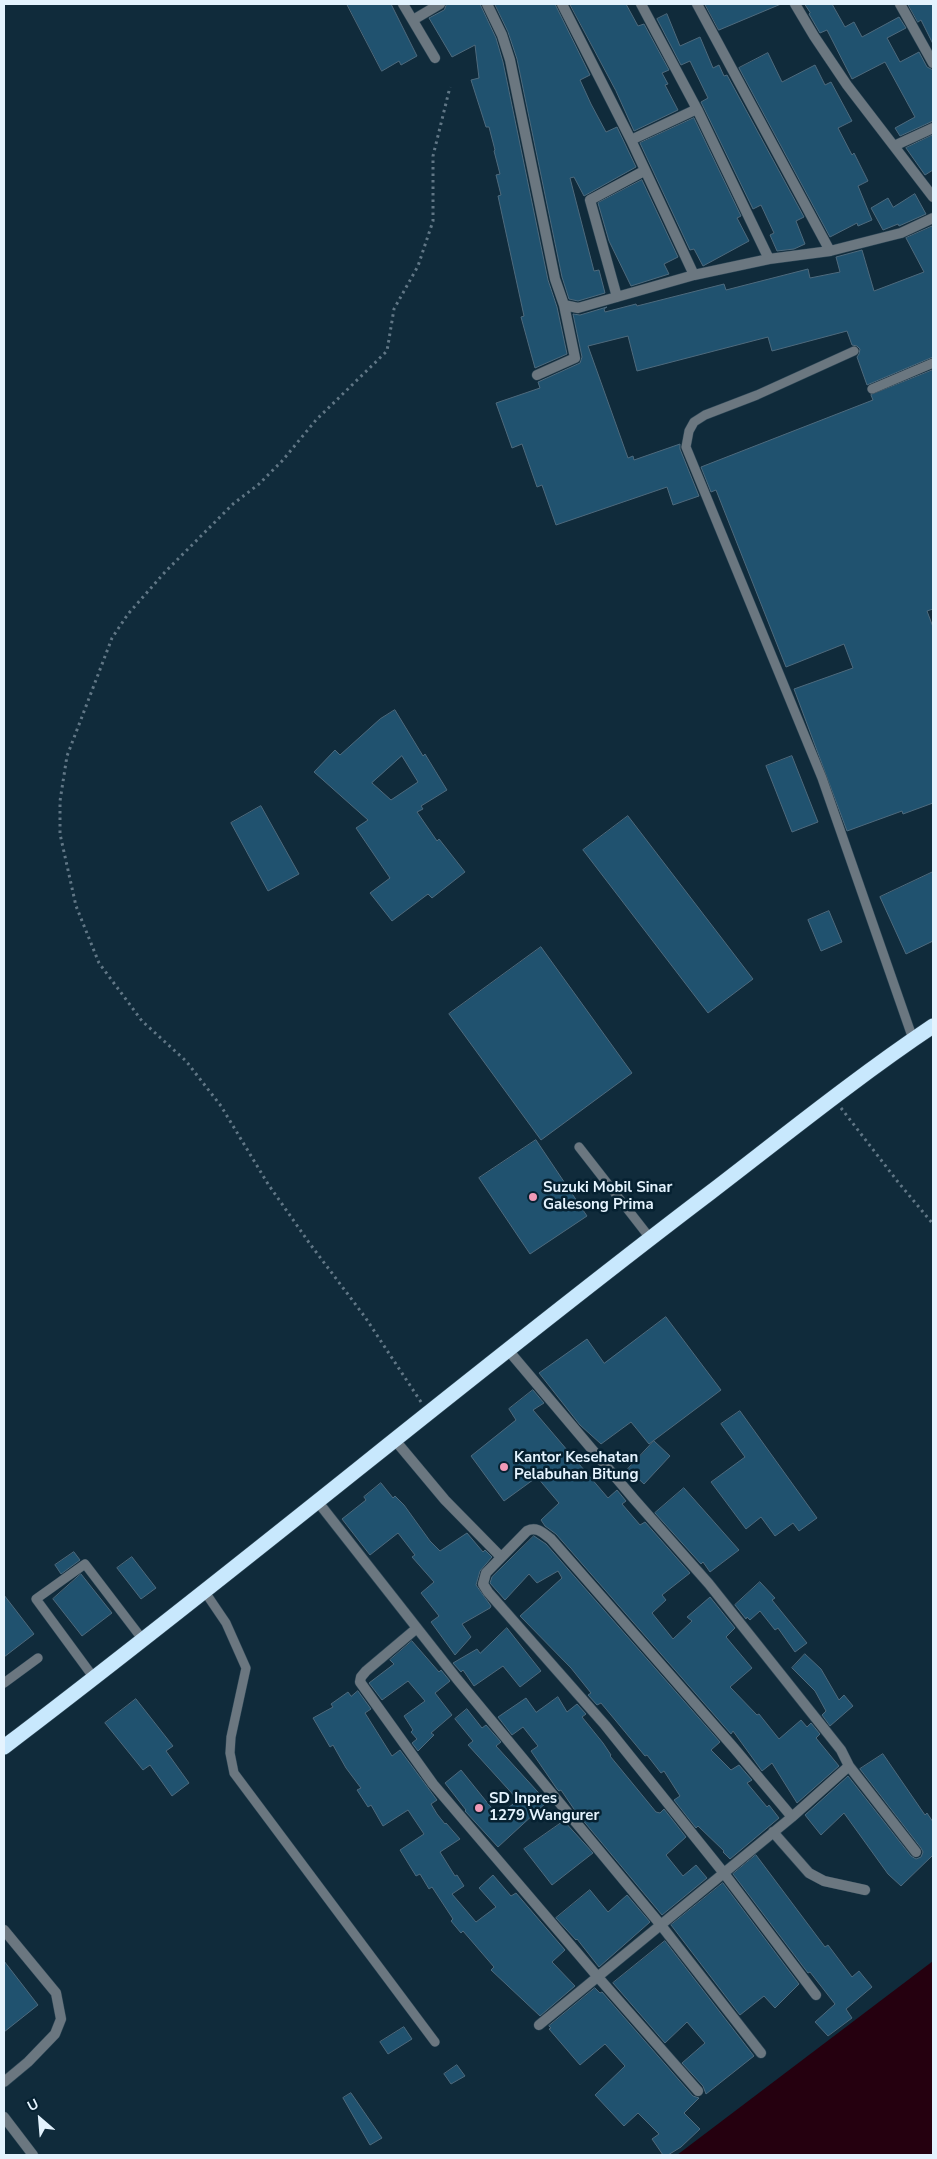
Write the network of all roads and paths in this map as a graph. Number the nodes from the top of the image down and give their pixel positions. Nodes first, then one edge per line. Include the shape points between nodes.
1 (403, 4) edge
2 (440, 4) edge
3 (487, 4) edge
4 (562, 4) edge
5 (641, 4) edge
6 (697, 4) edge
7 (795, 4) edge
8 (900, 4) edge
9 (413, 20) junction
10 (435, 58) dead end
11 (933, 63) edge
12 (450, 87) dead end
13 (697, 109) junction
14 (933, 128) edge
15 (631, 140) junction
16 (894, 146) junction
17 (644, 171) junction
18 (933, 197) edge
19 (933, 218) edge
20 (830, 251) junction
21 (769, 258) junction
22 (694, 275) junction
23 (617, 297) junction
24 (564, 305) junction
25 (854, 350) dead end
26 (933, 363) edge
27 (537, 375) dead end
28 (872, 389) dead end
29 (933, 1026) edge
30 (913, 1039) junction
31 (833, 1098) junction
32 (579, 1147) dead end
33 (933, 1224) edge
34 (650, 1238) junction
35 (508, 1350) junction
36 (428, 1413) junction
37 (394, 1439) junction
38 (318, 1502) junction
39 (501, 1557) junction
40 (205, 1592) junction
41 (417, 1628) junction
42 (143, 1640) junction
43 (38, 1658) dead end
44 (94, 1678) junction
45 (4, 1683) edge
46 (6, 1741) edge
47 (849, 1766) junction
48 (792, 1817) junction
49 (773, 1832) junction
50 (916, 1852) dead end
51 (723, 1872) junction
52 (865, 1890) dead end
53 (660, 1924) junction
54 (4, 1930) edge
55 (596, 1976) junction
56 (816, 1995) dead end
57 (539, 2025) dead end
58 (435, 2042) dead end
59 (761, 2053) dead end
60 (4, 2082) edge
61 (698, 2091) dead end
62 (4, 2117) edge
63 (33, 2155) edge

1 - 9 street
2 - 9 street
3 - 24 street via 510,60 555,279
4 - 15 street
5 - 13 street
6 - 20 street
7 - 16 street via 846,85
8 - 11 street
9 - 10 street
12 - 36 path via 433,156 434,221 418,266 394,309 387,351 316,420 259,484 233,504 165,572 128,614 112,638 67,756 60,801 60,834 76,906 99,963 142,1021 186,1061 221,1106 274,1191
13 - 15 street
13 - 21 street
14 - 16 street
15 - 17 street
16 - 18 street
17 - 22 street
17 - 23 street via 590,200
19 - 20 street via 901,233
20 - 21 street
21 - 22 street
22 - 23 street
23 - 24 street via 578,308
24 - 27 street via 575,358
25 - 30 lane via 705,415 688,431 686,447 822,778
26 - 28 lane
29 - 30 highway
30 - 31 highway
31 - 33 path
31 - 34 highway
32 - 34 lane
34 - 35 highway
35 - 36 highway
35 - 47 street via 709,1584 841,1750
36 - 37 highway
37 - 38 highway
37 - 39 street via 445,1500
38 - 40 highway
38 - 41 street
39 - 48 street via 532,1529 538,1529 552,1539
39 - 51 street via 483,1578 488,1592 605,1726
40 - 42 highway
40 - 58 lane via 226,1623 246,1668 231,1737 234,1773
41 - 53 street
41 - 55 street via 366,1671 360,1682 434,1784
42 - 44 highway
42 - 44 lane via 85,1564 36,1600
43 - 45 lane
44 - 46 highway
47 - 48 street
47 - 50 street
48 - 49 street
49 - 51 street
49 - 52 street via 809,1874 824,1881
51 - 53 street
51 - 56 street
53 - 55 street
53 - 59 street
54 - 60 street via 56,1994 61,2018 55,2034
55 - 57 street
55 - 61 street
62 - 63 street

